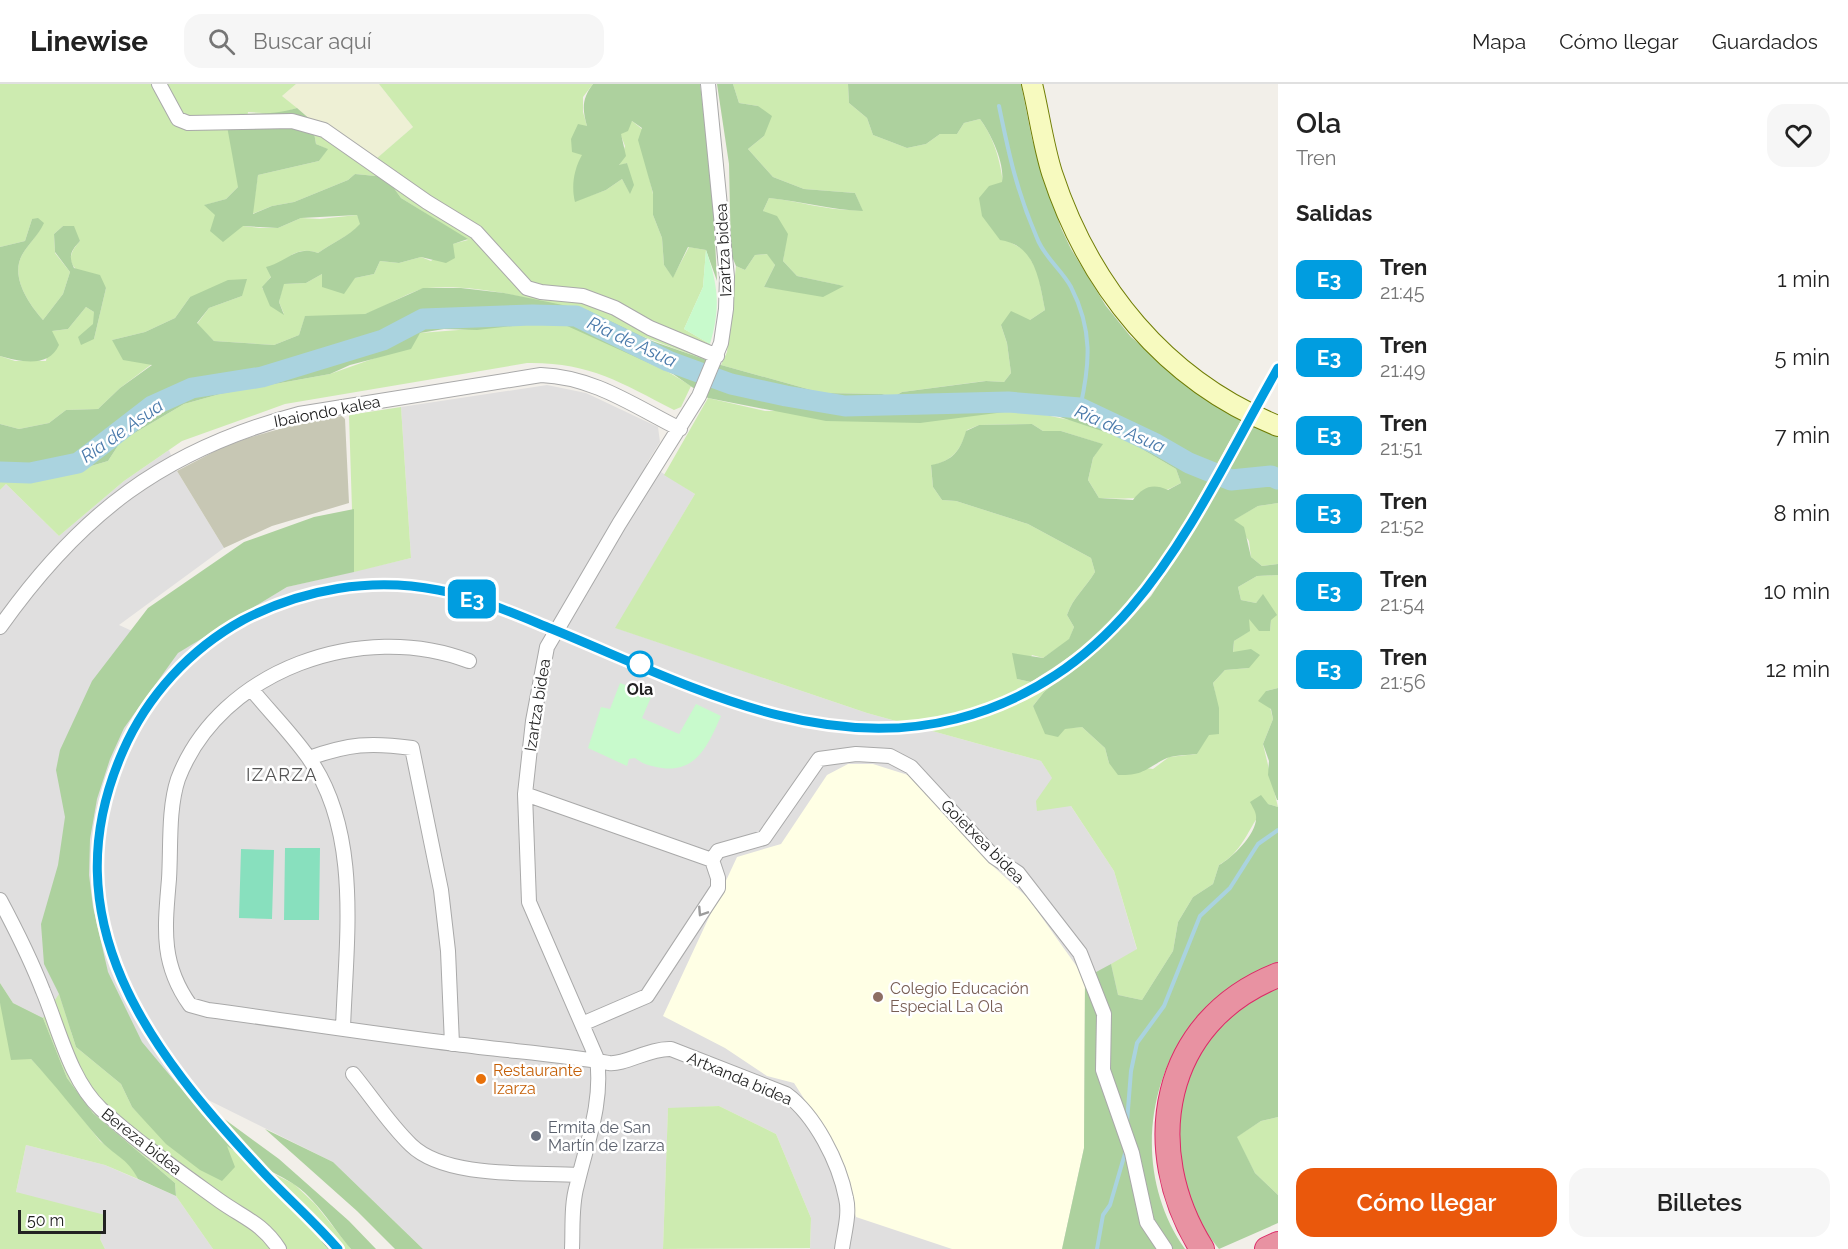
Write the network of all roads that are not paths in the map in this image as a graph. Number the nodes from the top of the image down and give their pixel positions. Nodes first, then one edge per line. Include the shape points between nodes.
1 (159, 84) edge
2 (708, 84) edge
3 (1032, 84) edge
4 (1043, 84) edge
5 (1041, 120) junction
6 (716, 358) junction
7 (1278, 426) edge
8 (680, 429) junction
9 (0, 627) edge
10 (469, 662) dead end
11 (252, 690) junction
12 (309, 758) junction
13 (525, 794) junction
14 (712, 860) junction
15 (0, 900) edge
16 (1278, 975) edge
17 (582, 1024) junction
18 (343, 1028) junction
19 (452, 1044) junction
20 (597, 1059) junction
21 (353, 1074) dead end
22 (579, 1175) junction
23 (1278, 1244) edge
24 (279, 1249) edge
25 (572, 1249) edge
26 (842, 1249) edge
27 (1165, 1249) edge
28 (1202, 1249) edge
29 (1267, 1249) edge

1 - 6 street via 178,119 188,123 292,121 324,130 476,232 527,288 583,296
2 - 6 street, Izartza bidea via 727,277 726,309
3 - 5 street
4 - 5 street
5 - 7 street via 1051,171 1068,219 1089,261 1133,324 1200,384
6 - 8 street, Izartza bidea
8 - 9 street, Ibaiondo kalea via 598,386 562,375 541,375 270,422 173,462 105,508 45,566
8 - 13 street, Izartza bidea via 547,647 538,685
10 - 11 street via 448,653 394,645 335,652 289,667
11 - 12 street
11 - 18 street, Artxanda bidea via 232,701 202,735 178,780 165,933 169,966 176,986 190,1005
12 - 18 street via 329,798 342,838 346,927
12 - 19 street via 340,747 378,743 412,748 441,890
13 - 14 street
13 - 17 street, Izartza bidea via 529,902
14 -> 17 street via 718,888 647,996
14 - 27 street, Goietxea bidea via 718,851 764,838 819,759 856,754 890,756 911,767 994,856 1018,873 1080,953 1104,1014 1103,1070 1132,1153 1147,1222
15 - 24 street, Bereza bidea via 27,954 79,1080 99,1108 209,1193 254,1221
16 - 28 highway via 1250,989 1216,1017 1189,1052 1171,1098 1166,1133 1170,1173 1181,1213
17 - 20 street, Izartza bidea
18 - 19 street, Artxanda bidea
19 - 20 street, Artxanda bidea
20 - 22 street, Izartza bidea via 598,1107
20 - 26 street, Artxanda bidea via 612,1064 651,1050 671,1049 786,1094 799,1103 826,1145 846,1197
21 - 22 street via 411,1145 428,1158 470,1170
22 - 25 street, Izartza bidea
23 - 29 highway

